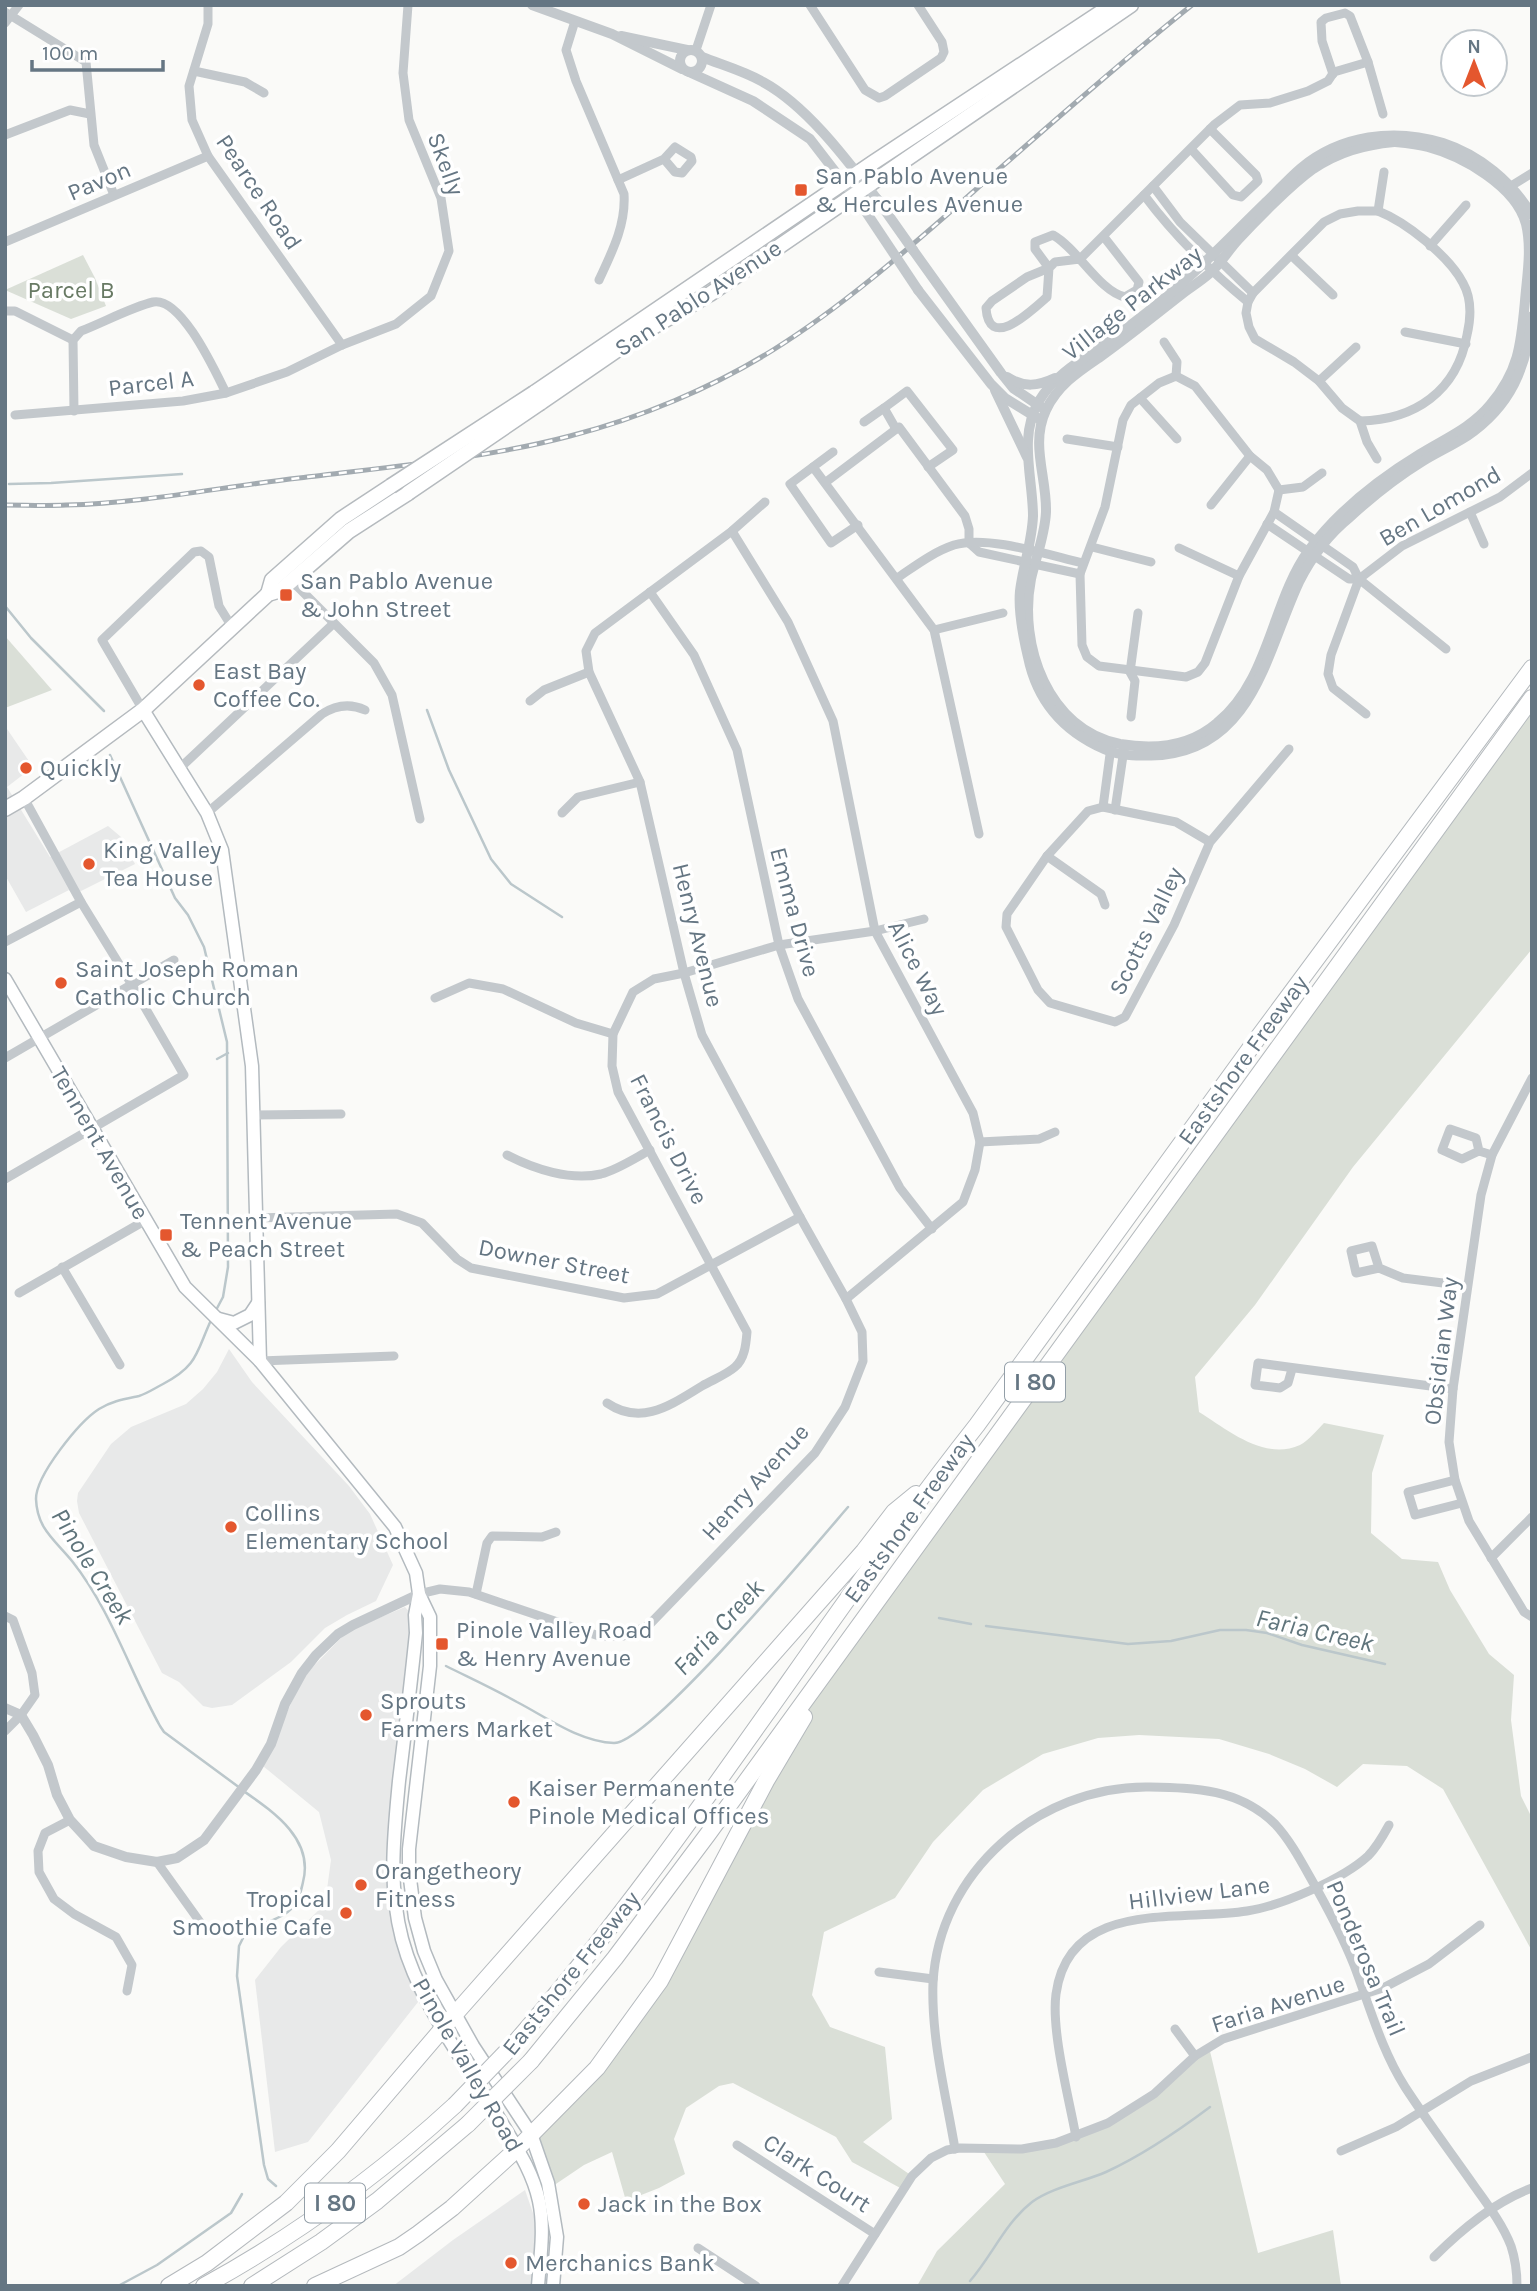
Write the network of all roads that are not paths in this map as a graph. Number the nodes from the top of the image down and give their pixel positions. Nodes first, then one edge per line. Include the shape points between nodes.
1 (19, 5) edge
2 (208, 5) edge
3 (408, 5) edge
4 (532, 5) edge
5 (711, 5) edge
6 (810, 5) edge
7 (918, 5) edge
8 (1112, 5) edge
9 (1131, 5) edge
10 (7, 17) edge
11 (575, 21) junction
12 (612, 34) junction
13 (695, 52) junction
14 (1368, 62) junction
15 (194, 71) junction
16 (686, 71) junction
17 (1333, 74) junction
18 (264, 93) dead end
19 (90, 114) junction
20 (1383, 114) dead end
21 (1210, 129) junction
22 (5, 135) edge
23 (1191, 149) junction
24 (208, 156) junction
25 (664, 159) dead end
26 (1384, 172) dead end
27 (1532, 173) edge
28 (858, 174) junction
29 (618, 180) junction
30 (867, 186) junction
31 (1153, 186) junction
32 (1511, 186) junction
33 (849, 190) junction
34 (114, 195) junction
35 (1144, 195) junction
36 (1466, 205) dead end
37 (1378, 211) junction
38 (1530, 218) edge
39 (1104, 237) junction
40 (5, 242) edge
41 (1430, 246) junction
42 (1292, 256) junction
43 (1080, 259) junction
44 (1212, 259) junction
45 (1049, 268) junction
46 (1211, 272) junction
47 (599, 280) dead end
48 (1333, 295) dead end
49 (1250, 297) junction
50 (5, 311) edge
51 (1532, 316) edge
52 (1405, 332) dead end
53 (73, 340) junction
54 (1164, 342) dead end
55 (1466, 344) junction
56 (342, 345) junction
57 (1356, 347) dead end
58 (288, 372) joint
59 (1001, 373) junction
60 (1176, 376) junction
61 (1057, 377) junction
62 (1319, 381) junction
63 (994, 387) junction
64 (226, 393) junction
65 (537, 398) junction
66 (1140, 398) junction
67 (884, 408) junction
68 (74, 411) junction
69 (1040, 413) junction
70 (15, 415) dead end
71 (1360, 421) junction
72 (864, 422) dead end
73 (896, 429) junction
74 (1067, 439) dead end
75 (1177, 439) dead end
76 (1118, 447) junction
77 (833, 452) dead end
78 (1250, 456) junction
79 (1377, 458) dead end
80 (1028, 459) junction
81 (813, 467) junction
82 (929, 467) junction
83 (1322, 473) dead end
84 (1532, 473) edge
85 (826, 482) junction
86 (1279, 490) junction
87 (765, 502) dead end
88 (1211, 505) dead end
89 (1274, 512) junction
90 (1470, 512) junction
91 (1266, 524) junction
92 (858, 525) junction
93 (732, 531) junction
94 (1320, 543) junction
95 (969, 544) junction
96 (1484, 544) dead end
97 (1092, 547) junction
98 (1178, 548) dead end
99 (1312, 553) junction
100 (1032, 558) junction
101 (1151, 562) dead end
102 (1083, 564) junction
103 (1080, 574) junction
104 (1239, 576) junction
105 (897, 578) junction
106 (1359, 579) junction
107 (292, 581) junction
108 (650, 593) junction
109 (268, 594) junction
110 (1003, 613) dead end
111 (1138, 613) dead end
112 (332, 624) junction
113 (232, 626) junction
114 (934, 630) junction
115 (1446, 649) dead end
116 (1532, 668) edge
117 (589, 672) junction
118 (1130, 672) junction
119 (1532, 698) edge
120 (530, 701) dead end
121 (143, 710) junction
122 (365, 710) dead end
123 (1366, 714) dead end
124 (1131, 717) dead end
125 (1111, 747) junction
126 (1124, 749) junction
127 (1289, 749) dead end
128 (180, 768) junction
129 (640, 782) junction
130 (24, 798) junction
131 (1103, 807) junction
132 (5, 809) edge
133 (1115, 810) junction
134 (207, 813) junction
135 (562, 813) dead end
136 (420, 819) dead end
137 (979, 834) dead end
138 (1210, 842) junction
139 (1047, 856) junction
140 (81, 902) junction
141 (1105, 905) dead end
142 (924, 919) dead end
143 (874, 931) junction
144 (5, 942) edge
145 (779, 945) junction
146 (174, 960) dead end
147 (684, 973) junction
148 (5, 979) edge
149 (132, 985) junction
150 (435, 998) dead end
151 (613, 1034) junction
152 (40, 1038) junction
153 (5, 1058) edge
154 (1532, 1078) edge
155 (341, 1114) dead end
156 (254, 1115) junction
157 (92, 1129) junction
158 (1055, 1132) dead end
159 (980, 1142) junction
160 (650, 1150) junction
161 (1479, 1151) dead end
162 (1492, 1154) junction
163 (507, 1155) dead end
164 (5, 1179) edge
165 (800, 1217) junction
166 (257, 1218) junction
167 (146, 1220) junction
168 (932, 1229) junction
169 (712, 1265) junction
170 (62, 1267) junction
171 (1379, 1268) dead end
172 (1467, 1286) junction
173 (19, 1293) dead end
174 (846, 1299) junction
175 (259, 1302) junction
176 (219, 1319) junction
177 (394, 1356) dead end
178 (260, 1361) junction
179 (120, 1365) dead end
180 (1293, 1369) dead end
181 (1453, 1389) junction
182 (607, 1403) dead end
183 (1455, 1480) junction
184 (932, 1482) junction
185 (1462, 1503) junction
186 (1532, 1517) edge
187 (556, 1532) dead end
188 (1491, 1558) junction
189 (419, 1594) junction
190 (476, 1594) junction
191 (5, 1616) edge
192 (1532, 1617) edge
193 (859, 1624) junction
194 (5, 1708) edge
195 (21, 1715) junction
196 (5, 1731) edge
197 (70, 1820) junction
198 (1389, 1825) dead end
199 (158, 1862) junction
200 (1316, 1887) junction
201 (200, 1922) dead end
202 (1480, 1925) dead end
203 (879, 1972) dead end
204 (933, 1979) junction
205 (127, 1991) dead end
206 (1364, 1995) junction
207 (456, 2013) junction
208 (444, 2028) junction
209 (1175, 2029) dead end
210 (1195, 2056) junction
211 (1532, 2057) edge
212 (1422, 2111) junction
213 (531, 2134) junction
214 (1076, 2137) junction
215 (737, 2145) dead end
216 (517, 2149) junction
217 (955, 2149) junction
218 (1341, 2151) dead end
219 (1532, 2188) edge
220 (1491, 2210) junction
221 (875, 2234) junction
222 (698, 2248) dead end
223 (1434, 2257) dead end
224 (169, 2286) edge
225 (204, 2286) edge
226 (252, 2286) edge
227 (315, 2286) edge
228 (538, 2286) edge
229 (553, 2286) edge
230 (755, 2286) edge
231 (842, 2286) edge
232 (1517, 2286) edge

1 - 10 street
2 - 15 street, Pearce Road via 208,24
3 - 56 street, Skelly via 403,73 409,120 441,198 449,251 431,296 396,324
4 - 11 street
5 - 13 street
6 - 7 street via 865,90 879,98 944,52
8 - 28 main road, San Pablo Avenue
9 - 30 main road, San Pablo Avenue
10 - 19 street via 86,62
11 - 12 street
11 - 29 street via 566,50
12 - 13 street
12 - 16 street
13 - 16 street via 680,58
13 - 16 street via 700,68
13 - 28 street via 763,82 834,144
14 - 17 street
14 - 17 street via 1350,16 1326,18 1321,22 1322,41
14 - 20 street
15 - 18 street via 246,82
15 - 24 street, Pearce Road via 189,86 192,120
16 - 33 street via 753,101 790,124 810,139
17 - 21 street via 1308,91 1240,106
19 - 22 street via 70,110
19 - 34 street via 94,145
21 - 23 street
21 - 23 street via 1258,181 1241,197 1233,195
23 - 31 street
24 - 34 street, Pavon
24 - 56 street, Pearce Road
25 - 29 street
26 - 37 street
27 - 32 street
28 - 30 street
28 - 33 main road, San Pablo Avenue
29 - 47 street via 624,214
30 - 33 main road, San Pablo Avenue
30 - 59 street, bridge
31 - 35 street
31 - 44 street
32 - 38 street, Village Parkway
32 - 44 street, Village Parkway via 1492,169 1424,137 1362,138 1303,166
33 - 63 street, bridge via 918,290
33 - 65 main road, San Pablo Avenue via 710,294
34 - 40 street, Pavon
35 - 39 street
35 - 44 street via 1171,229
36 - 41 street
37 - 41 street via 1397,219
37 - 42 street via 1340,214 1324,222
38 - 44 street, Village Parkway via 1487,175 1447,153 1394,142 1364,145 1308,172
38 - 94 street, Village Parkway via 1522,343 1503,388 1464,429 1418,455 1336,518
39 - 43 street
39 - 43 street via 1139,282 1137,290 1125,297 1116,295
41 - 55 street via 1464,284 1470,305
42 - 48 street
42 - 49 street
43 - 45 street via 1055,262
43 - 45 street via 1053,235 1035,242
44 - 46 street, Village Parkway
44 - 49 street
44 - 61 street, Village Parkway
45 - 45 street via 1047,297 1007,327 992,326 986,308 992,300
46 - 49 street
46 - 69 street, Village Parkway via 1063,383
49 - 62 street via 1246,313 1255,339
50 - 53 street via 15,311
51 - 94 street, Village Parkway via 1522,370 1492,415 1396,479
52 - 55 street
53 - 64 street via 82,331 156,301 170,305 208,357
53 - 68 street
54 - 60 street via 1177,362
55 - 71 street via 1452,377 1431,399 1383,421
56 - 58 street, Skelly
57 - 62 street
58 - 64 street, Parcel A
59 - 61 street via 1025,385 1040,385
59 - 69 street
60 - 66 street
60 - 78 street via 1195,386
61 - 69 street, Village Parkway
62 - 71 street
63 - 69 street
63 - 80 street
64 - 68 street, Parcel A
65 - 107 main road, San Pablo Avenue, bridge via 408,494 349,531
65 - 109 main road, San Pablo Avenue, bridge via 341,519 272,580
66 - 75 street
66 - 76 street via 1123,420
67 - 72 street
67 - 73 street
67 - 82 street via 907,391 953,450
68 - 70 street, Parcel A
69 - 80 street, Village Parkway via 1028,438
69 - 100 street, Village Parkway via 1038,454 1046,519
71 - 79 street
73 - 82 street via 899,427
73 - 85 street
74 - 76 street
76 - 97 street
77 - 81 street
78 - 86 street via 1268,470
78 - 88 street
80 - 100 street, Village Parkway
81 - 85 street
81 - 92 street via 789,484 831,543
82 - 95 street via 965,516
83 - 86 street via 1303,487
84 - 90 street, Ben Lomond
85 - 92 street
86 - 89 street
87 - 93 street
89 - 91 street
89 - 94 street
90 - 96 street
90 - 106 street, Ben Lomond via 1402,546
91 - 99 street
91 - 104 street
92 - 105 street
93 - 108 street
93 - 143 street, Alice Way via 788,622 833,721
94 - 99 street, Village Parkway
94 - 106 street via 1353,567
95 - 100 street via 980,541
95 - 105 street via 929,556
97 - 101 street
97 - 102 street
98 - 104 street
99 - 106 street via 1349,579
99 - 126 street, Village Parkway via 1244,708 1200,745 1147,756
100 - 102 street
100 - 103 street
100 - 125 street, Village Parkway via 1020,594 1032,677 1052,712 1078,736
102 - 103 street
103 - 118 street via 1082,645 1087,657 1099,666
104 - 118 street via 1198,672 1186,677
105 - 114 street
106 - 115 street
106 - 123 street via 1328,674 1334,688
107 - 109 main road, San Pablo Avenue
107 - 112 street
108 - 117 street via 595,633 586,651
108 - 145 street, Emma Drive via 694,654 737,750
109 - 113 main road, San Pablo Avenue
110 - 114 street
111 - 118 street
112 - 128 street
112 - 136 street via 374,663 392,695
113 - 121 main road, San Pablo Avenue
113 - 121 street via 219,606 209,557 199,551 191,554 102,640
114 - 137 street
116 - 184 highway, Eastshore Freeway / I 80
117 - 120 street via 544,690
117 - 129 street, Henry Avenue
118 - 124 street via 1135,681
119 - 193 highway, Eastshore Freeway / I 80
121 - 128 main road
121 - 130 main road, San Pablo Avenue
122 - 134 street via 344,706 322,714
125 - 126 street, Village Parkway
125 - 131 street
126 - 133 street
127 - 138 street, Scotts Valley
128 - 134 main road
129 - 135 street via 578,797
129 - 147 street, Henry Avenue
130 - 132 main road, San Pablo Avenue
130 - 140 street
131 - 133 street
131 - 139 street, Scotts Valley via 1088,811
133 - 138 street via 1176,822
134 - 156 main road via 222,850 252,1066
138 - 139 street, Scotts Valley via 1174,925 1125,1017 1115,1022 1050,1003 1038,990 1006,927 1007,914
139 - 141 street via 1101,894
140 - 144 street
140 - 149 street
142 - 143 street, Francis Drive
143 - 145 street, Francis Drive
143 - 159 street, Alice Way via 973,1113
145 - 147 street, Francis Drive
145 - 168 street, Emma Drive via 798,999 900,1188
146 - 149 street
147 - 151 street, Francis Drive via 654,979 633,992
147 - 165 street, Henry Avenue via 702,1035
148 - 152 main road, Tennent Avenue
149 - 152 street
149 - 157 street via 184,1075
150 - 151 street via 469,983 503,989 576,1023
151 - 160 street, Francis Drive via 612,1066 618,1092
152 - 153 street
152 - 157 main road, Tennent Avenue
154 - 162 street, Obsidian Way
155 - 156 street
156 - 166 main road
157 - 164 street
157 - 167 main road, Tennent Avenue
158 - 159 street via 1039,1139
159 - 168 street, Alice Way via 962,1202
160 - 163 street via 602,1174 582,1176 533,1168
160 - 169 street, Francis Drive
161 - 162 street
162 - 172 street, Obsidian Way
165 - 169 street, Downer Street
165 - 174 street, Henry Avenue
166 - 169 street, Downer Street via 397,1214 422,1223 471,1268 624,1298 657,1294
166 - 175 main road
167 - 170 street
167 - 176 main road, Tennent Avenue via 185,1287
168 - 174 street, Alice Way
169 - 182 street, Francis Drive via 747,1332 746,1350 736,1366 661,1411 637,1413
170 - 173 street
170 - 179 street
171 - 172 street via 1402,1278
172 - 181 street, Obsidian Way
174 - 190 street, Henry Avenue via 862,1332 863,1361 845,1407 815,1453 648,1626 623,1636 598,1636
175 - 176 main road via 250,1315 234,1324
175 - 178 main road
176 - 178 main road, Tennent Avenue
177 - 178 street
178 - 189 main road, Pinole Valley Road via 395,1527 416,1573
180 - 181 street
181 - 183 street, Obsidian Way via 1450,1442
183 - 185 street, Obsidian Way
183 - 185 street via 1408,1492 1415,1515
184 - 207 highway via 894,1512
184 - 225 highway, Eastshore Freeway / I 80, bridge via 680,1834 596,1946 513,2045 417,2140 356,2189
185 - 188 street, Obsidian Way
186 - 188 street
187 - 190 street via 542,1537 492,1536
188 - 192 street, Obsidian Way via 1524,1612
189 - 190 street, Henry Avenue via 454,1589
189 - 199 street, Henry Avenue via 353,1625 316,1655 285,1704 256,1770 204,1840 177,1858
189 - 207 main road, Pinole Valley Road via 430,1617 430,1666 409,1871 424,1951
189 - 208 main road, Pinole Valley Road via 393,1888 402,1939 416,1977
191 - 195 street via 13,1620 32,1673 35,1695
193 - 213 highway via 766,1780 660,1980 597,2068
193 - 226 highway, Eastshore Freeway / I 80, bridge via 623,1948 531,2061 468,2124 377,2201
194 - 195 street
195 - 196 street
195 - 197 street
197 - 199 street via 94,1846
197 - 205 street via 45,1833 38,1851 39,1872 54,1899 116,1937 132,1965
198 - 200 street, Hillview Lane via 1367,1857
199 - 201 street
200 - 204 street, Ponderosa Trail via 1275,1825 1240,1799 1195,1788 1130,1787 1098,1792 1036,1816 979,1865 948,1920
200 - 206 street, Ponderosa Trail
200 - 214 street, Hillview Lane via 1276,1905 1247,1911 1128,1920 1108,1926 1079,1946 1067,1961 1056,1996
202 - 206 street, Faria Avenue via 1429,1964
203 - 204 street
204 - 217 street, Ponderosa Trail via 936,2034
206 - 210 street, Faria Avenue via 1223,2039
206 - 212 street, Ponderosa Trail via 1388,2056
207 - 208 highway
207 - 213 main road, Pinole Valley Road
208 - 216 main road, Pinole Valley Road
208 - 224 highway via 338,2151 286,2203
209 - 210 street
210 - 214 street, Faria Avenue via 1132,2110
211 - 212 street via 1471,2081
212 - 218 street
212 - 220 street, Ponderosa Trail
213 - 216 highway
213 - 229 main road, Pinole Valley Road via 556,2218
214 - 217 street, Faria Avenue via 1022,2149
215 - 221 street, Clark Court
216 - 227 highway via 400,2247
216 - 228 main road, Pinole Valley Road via 540,2203
217 - 221 street, Faria Avenue via 918,2169
219 - 220 street
220 - 223 street
220 - 232 street, Ponderosa Trail via 1511,2246
221 - 231 street, Faria Avenue
222 - 230 street

